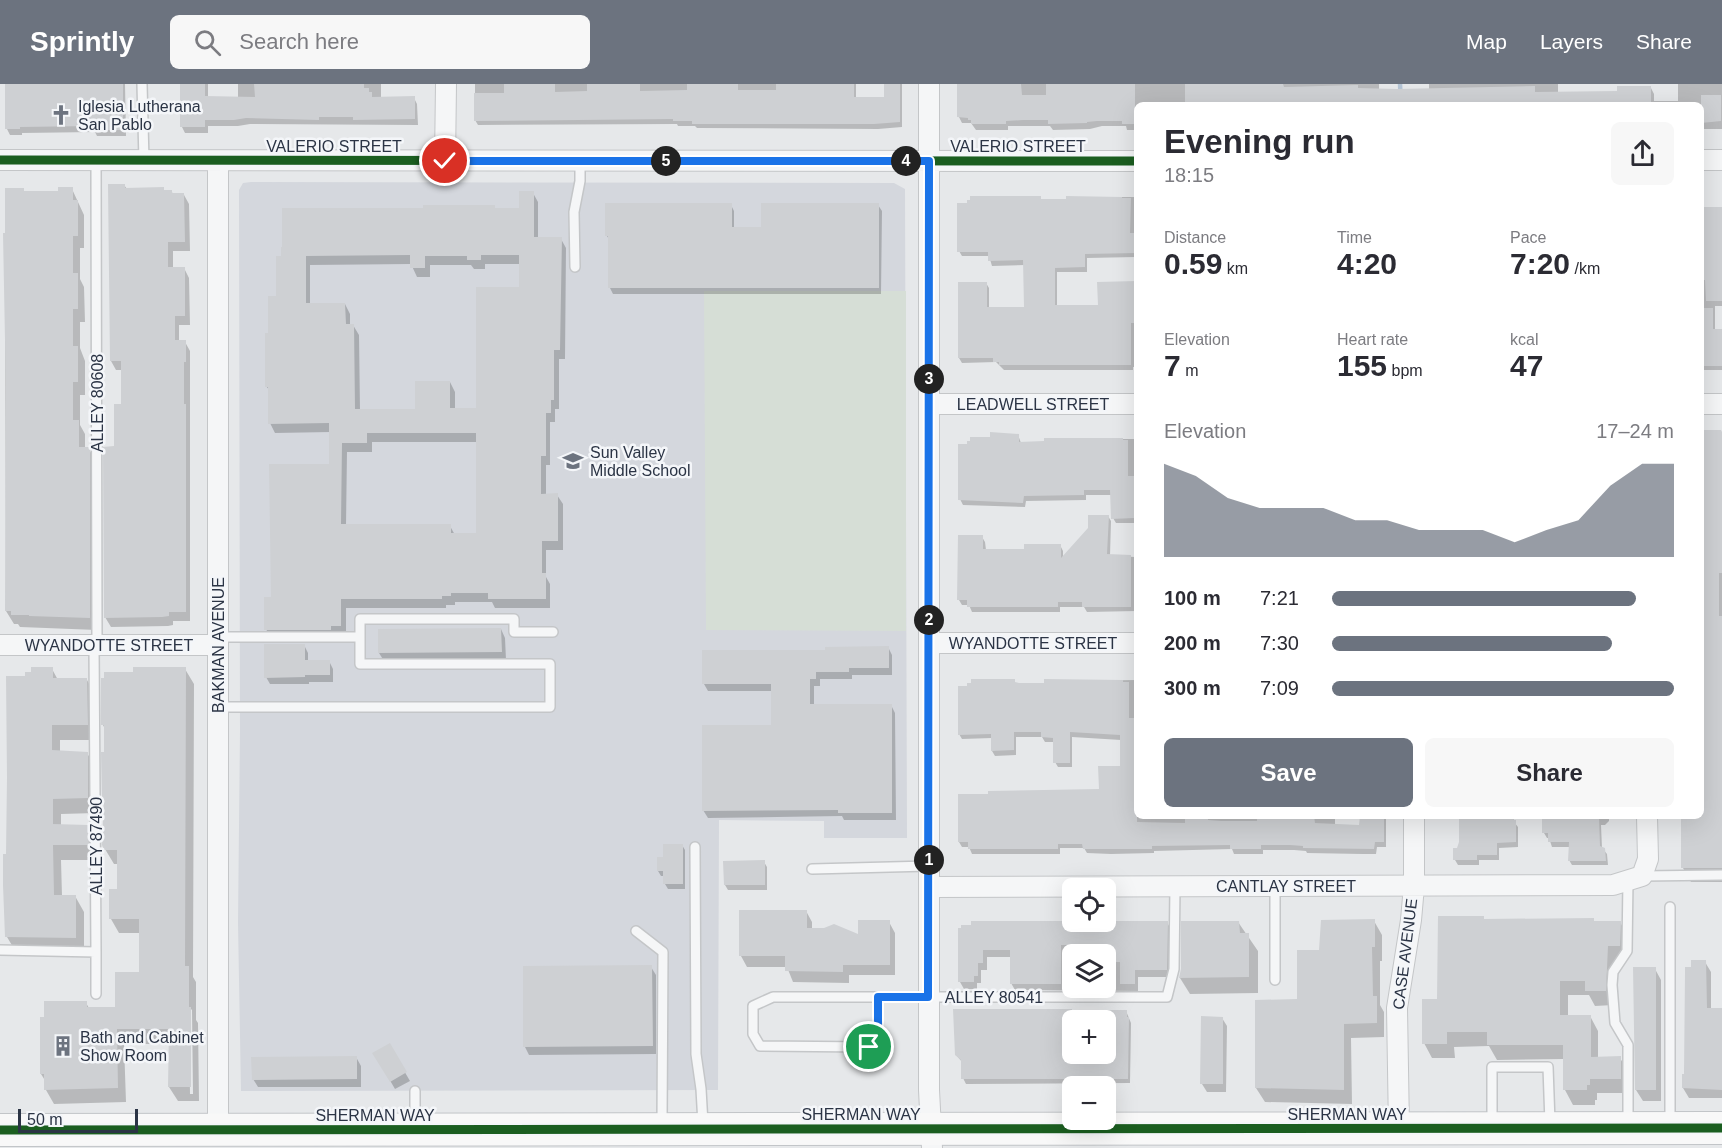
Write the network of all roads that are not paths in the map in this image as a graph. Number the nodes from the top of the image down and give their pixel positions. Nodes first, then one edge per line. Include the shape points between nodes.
1 (142, 84) edge
2 (446, 84) edge
3 (929, 84) edge
4 (0, 160) edge
5 (96, 160) junction
6 (1704, 160) edge
7 (1722, 160) edge
8 (144, 161) junction
9 (445, 161) junction
10 (580, 161) junction
11 (929, 161) junction
12 (1134, 161) edge
13 (218, 162) junction
14 (575, 267) dead end
15 (929, 404) junction
16 (1134, 404) edge
17 (1704, 404) edge
18 (1722, 404) edge
19 (553, 632) dead end
20 (360, 637) junction
21 (218, 641) junction
22 (929, 643) junction
23 (1134, 643) edge
24 (0, 645) edge
25 (96, 645) junction
26 (218, 707) junction
27 (1414, 819) edge
28 (1647, 819) edge
29 (695, 847) dead end
30 (929, 866) junction
31 (812, 869) dead end
32 (1722, 874) edge
33 (1635, 878) junction
34 (1175, 886) junction
35 (1275, 886) junction
36 (1414, 886) junction
37 (929, 887) junction
38 (1670, 907) dead end
39 (636, 931) dead end
40 (0, 950) edge
41 (96, 952) junction
42 (1275, 980) dead end
43 (96, 994) dead end
44 (878, 997) junction
45 (928, 997) junction
46 (415, 1091) dead end
47 (1492, 1128) junction
48 (1550, 1128) junction
49 (1628, 1128) junction
50 (1670, 1128) junction
51 (1722, 1128) edge
52 (218, 1129) junction
53 (703, 1129) junction
54 (0, 1130) edge
55 (662, 1130) junction
56 (432, 1132) junction
57 (1399, 1134) junction
58 (931, 1139) edge
59 (1232, 1139) edge

1 - 8 lane
2 - 9 street
3 - 11 street
4 - 5 street, VALERIO STREET
5 - 8 street, VALERIO STREET
5 - 25 lane, ALLEY 80608
6 - 7 street
8 - 13 street, VALERIO STREET
9 - 10 street, VALERIO STREET
9 - 13 street, VALERIO STREET
10 - 11 street, VALERIO STREET
10 - 14 lane via 574,212
11 - 12 street, VALERIO STREET
11 - 15 street
13 - 21 street, BAKMAN AVENUE
15 - 16 street, LEADWELL STREET
15 - 22 street
17 - 18 street
19 - 20 lane via 514,632 514,619 360,619
20 - 21 lane
20 - 26 lane via 360,664 550,664 550,707
21 - 25 street, WYANDOTTE STREET
21 - 26 street, BAKMAN AVENUE
22 - 23 street, WYANDOTTE STREET
22 - 30 street
24 - 25 street, WYANDOTTE STREET
25 - 41 lane, ALLEY 87490
26 - 52 street, BAKMAN AVENUE
27 - 36 street, CASE AVENUE
28 - 33 street via 1648,859
29 - 53 lane via 696,1054
30 - 31 lane
30 - 37 street
32 - 33 lane
33 - 36 street, CANTLAY STREET via 1613,885
33 - 49 lane via 1627,951 1613,972 1612,985 1615,1023 1628,1046
34 - 35 street, CANTLAY STREET
34 - 37 street, CANTLAY STREET
34 - 45 lane, ALLEY 80541 via 1174,969 1167,997
35 - 36 street, CANTLAY STREET
35 - 42 lane
36 - 57 street, CASE AVENUE via 1397,1008
37 - 45 street
38 - 50 lane
39 - 55 lane via 663,952
40 - 41 lane
41 - 43 lane, ALLEY 87490
44 - 44 lane, ALLEY 80541 via 773,997 753,1006 753,1034 760,1046 869,1047 878,1039
44 - 45 lane, ALLEY 80541
45 - 58 street
46 - 56 lane
47 - 48 main road, SHERMAN WAY
47 - 48 lane via 1492,1066 1548,1067
47 - 57 main road, SHERMAN WAY
48 - 49 main road, SHERMAN WAY
49 - 50 main road, SHERMAN WAY
50 - 51 main road, SHERMAN WAY
52 - 54 main road, SHERMAN WAY
52 - 56 main road, SHERMAN WAY via 347,1134
53 - 55 main road, SHERMAN WAY
53 - 58 main road, SHERMAN WAY
55 - 56 main road, SHERMAN WAY
57 - 59 main road, SHERMAN WAY
58 - 59 main road, SHERMAN WAY

